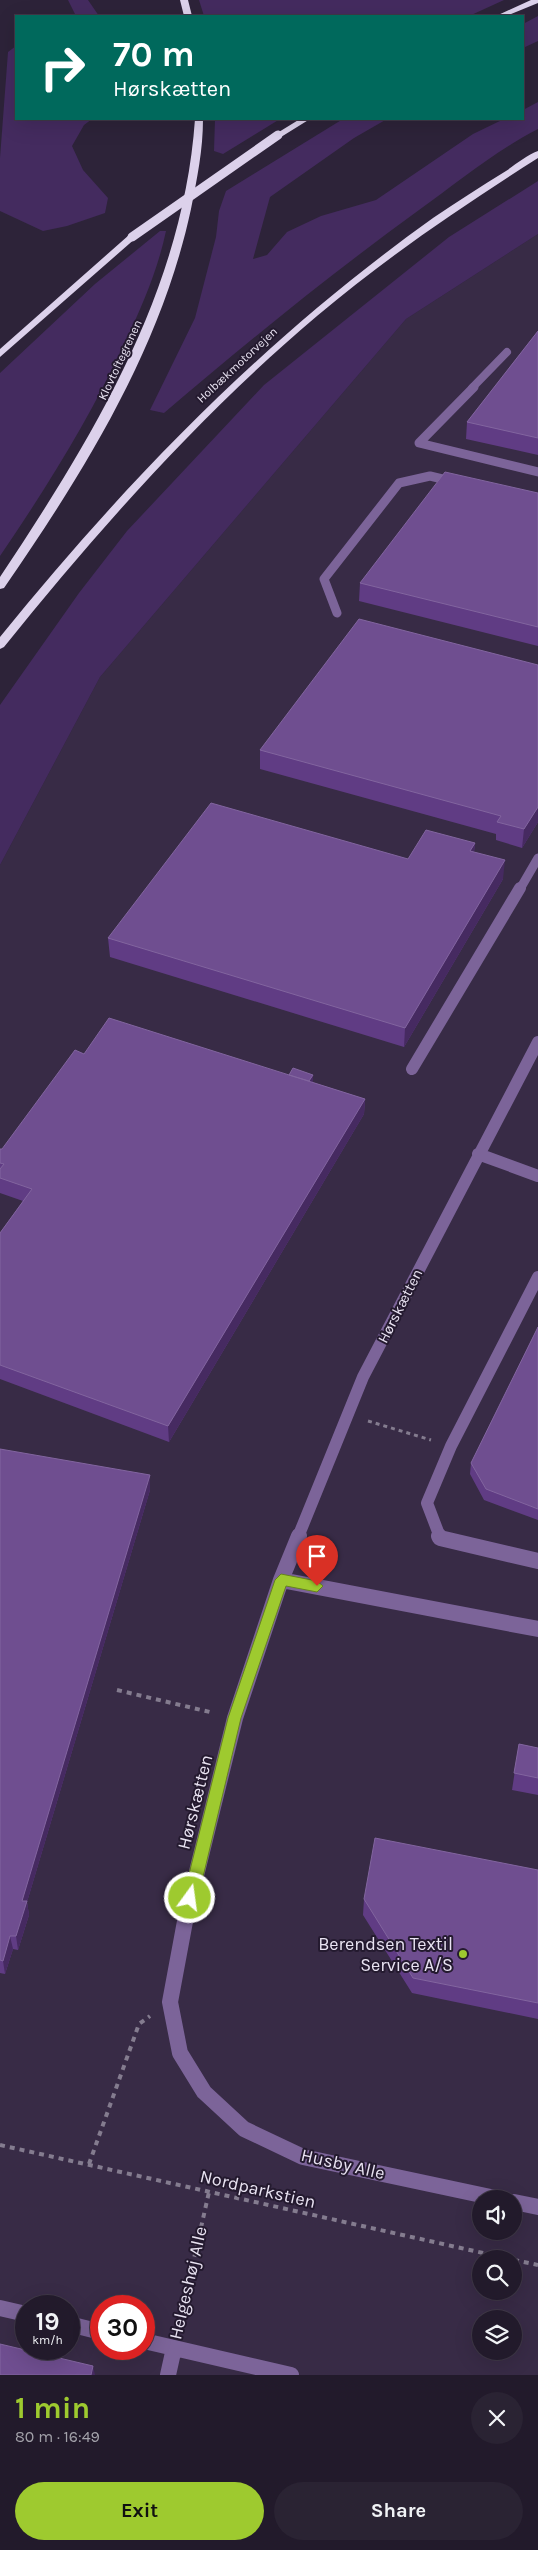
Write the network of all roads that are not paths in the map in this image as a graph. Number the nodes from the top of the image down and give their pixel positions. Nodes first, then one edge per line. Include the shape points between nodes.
1 (184, 0) edge
2 (529, 0) edge
3 (538, 0) edge
4 (188, 15) edge
5 (504, 15) edge
6 (199, 120) edge
7 (304, 120) edge
8 (538, 154) edge
9 (507, 352) dead end
10 (0, 354) edge
11 (538, 472) edge
12 (466, 484) edge
13 (0, 586) edge
14 (337, 612) dead end
15 (0, 645) edge
16 (538, 858) edge
17 (538, 1042) edge
18 (412, 1069) dead end
19 (478, 1154) junction
20 (538, 1176) edge
21 (538, 1277) edge
22 (538, 1561) edge
23 (281, 1580) junction
24 (538, 1629) edge
25 (204, 2092) joint
26 (472, 2193) edge
27 (522, 2204) edge
28 (538, 2207) edge
29 (0, 2308) edge
30 (15, 2311) edge
31 (155, 2344) edge
32 (174, 2348) junction
33 (168, 2375) edge
34 (291, 2375) edge

1 - 4 highway
2 - 5 highway
3 - 5 highway
6 - 13 highway, Klovtoftegrenen via 186,218 173,264 144,340 114,405 86,453
7 - 10 highway, bridge via 197,190 132,238
8 - 15 highway, Holbækmotorvejen via 465,199 379,260 275,346 191,425 130,489
9 - 11 street via 418,443
12 - 14 street via 430,476 399,483 324,579
16 - 18 street
17 - 19 street, Hørskætten
19 - 20 street
19 - 23 street, Hørskætten via 363,1376
21 - 22 street via 451,1446 427,1503 440,1538
23 - 24 street
23 - 25 street, Hørskætten via 234,1718 186,1916 170,2002 180,2053
25 - 26 street, Husby Alle via 244,2129 303,2157
27 - 28 street
29 - 30 street
31 - 32 street
32 - 33 street, Helgeshøj Alle
32 - 34 street

